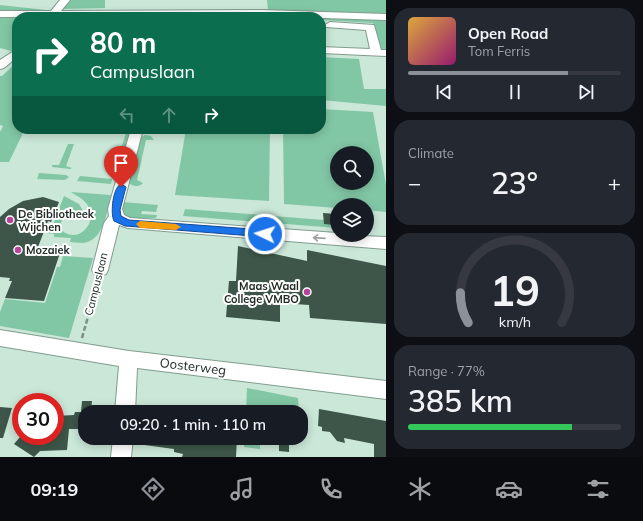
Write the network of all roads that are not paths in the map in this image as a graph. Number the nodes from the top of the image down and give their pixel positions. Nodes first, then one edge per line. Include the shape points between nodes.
1 (65, 0) edge
2 (55, 12) edge
3 (0, 14) edge
4 (12, 14) edge
5 (326, 15) edge
6 (386, 17) edge
7 (326, 25) edge
8 (347, 26) junction
9 (326, 50) edge
10 (351, 51) junction
11 (381, 53) edge
12 (12, 56) edge
13 (0, 66) edge
14 (136, 134) edge
15 (117, 218) junction
16 (386, 243) edge
17 (100, 270) road end
18 (0, 338) edge
19 (129, 359) junction
20 (386, 390) edge
21 (126, 405) edge
22 (122, 445) edge
23 (121, 457) edge

1 - 2 street
3 - 4 street
5 - 6 street
7 - 8 street
8 - 10 street
8 - 11 street via 370,27
9 - 10 street
10 - 11 street
12 - 13 street
14 - 15 street, Campuslaan via 115,210
16 -> 15 street via 128,224
15 - 17 street, Campuslaan via 111,223
18 - 19 street, Oosterweg
19 - 20 street, Oosterweg
19 - 21 street
22 - 23 street

